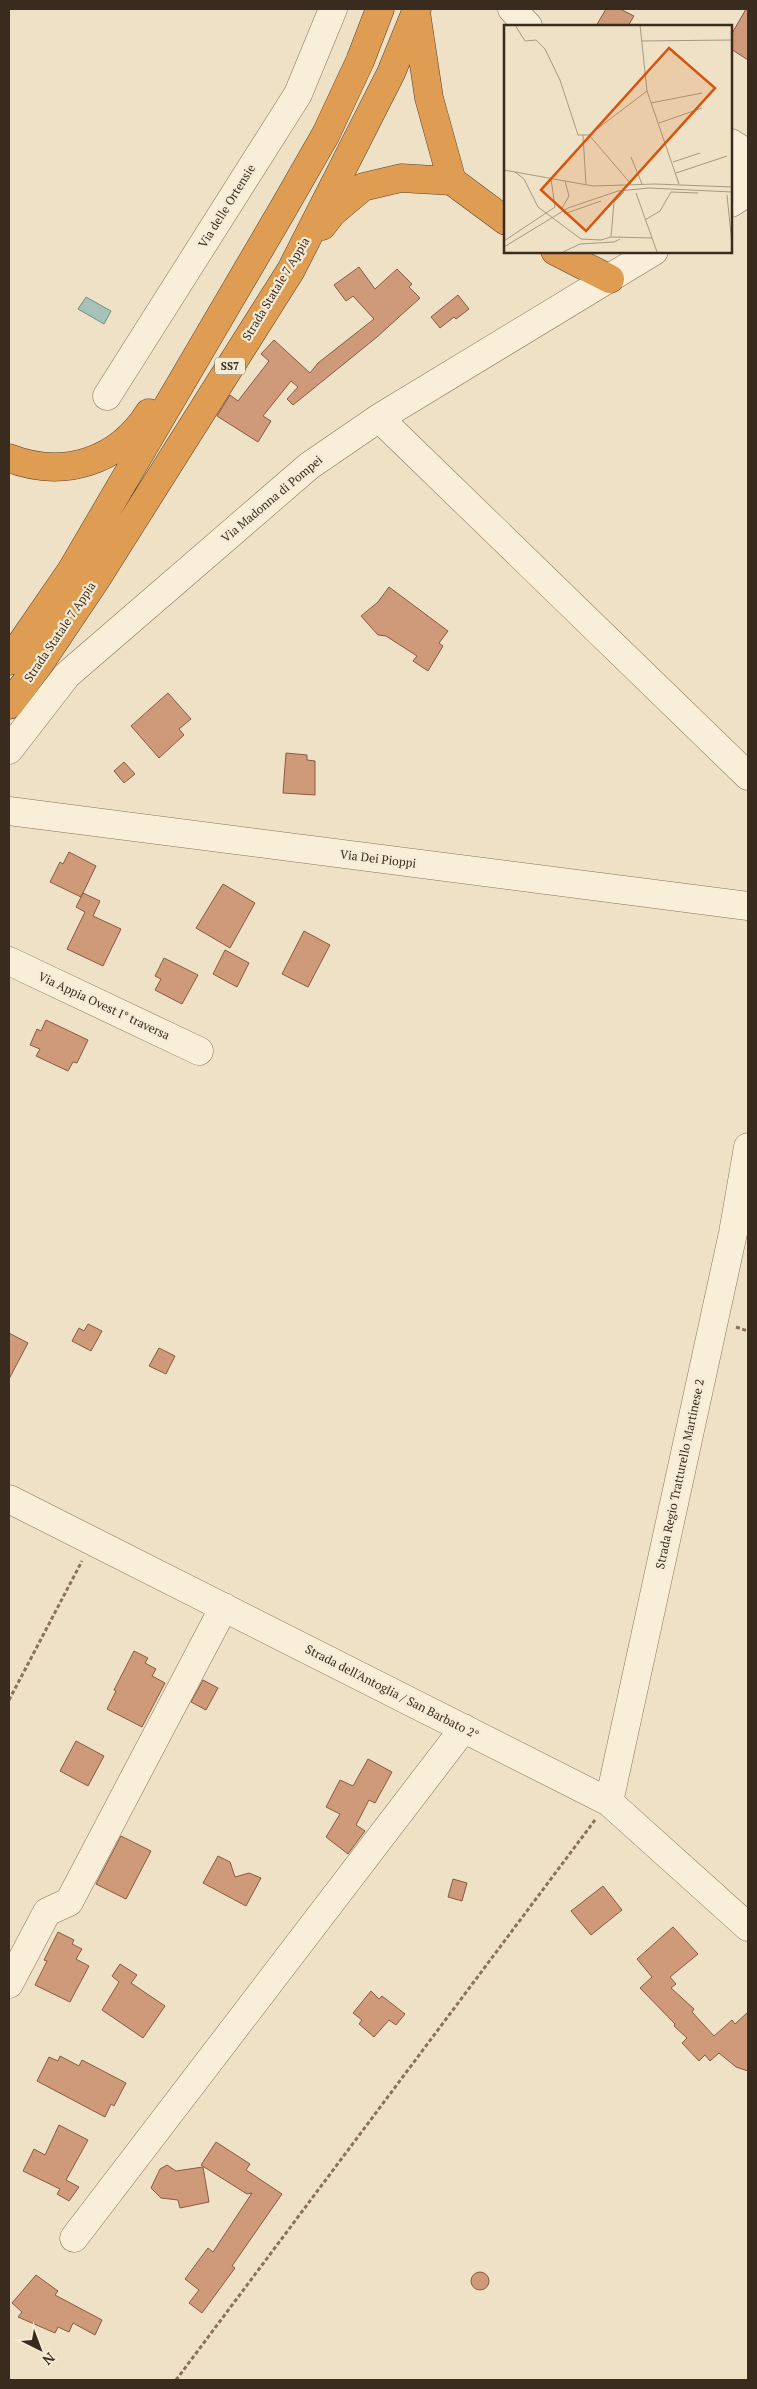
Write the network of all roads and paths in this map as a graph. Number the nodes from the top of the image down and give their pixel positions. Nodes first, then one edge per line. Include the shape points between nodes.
1 (334, 9) edge
2 (380, 9) edge
3 (512, 9) edge
4 (417, 11) edge
5 (527, 25) edge
6 (732, 136) edge
7 (748, 142) edge
8 (732, 143) edge
9 (748, 154) edge
10 (732, 170) edge
11 (452, 181) junction
12 (748, 183) edge
13 (748, 192) edge
14 (732, 202) edge
15 (283, 209) junction
16 (504, 220) edge
17 (557, 252) edge
18 (652, 252) edge
19 (291, 270) junction
20 (610, 279) junction
21 (107, 396) dead end
22 (379, 418) junction
23 (9, 458) edge
24 (9, 661) edge
25 (9, 705) edge
26 (9, 750) edge
27 (748, 776) edge
28 (9, 810) edge
29 (748, 906) edge
30 (9, 961) edge
31 (198, 1051) dead end
32 (748, 1146) edge
33 (9, 1499) edge
34 (92, 1541) junction
35 (224, 1607) junction
36 (9, 1700) edge
37 (464, 1728) junction
38 (609, 1802) junction
39 (748, 1927) edge
40 (9, 1984) edge
41 (74, 2238) dead end
42 (176, 2380) edge

1 - 21 street, Via delle Ortensie via 298,94
2 - 15 highway, Strada Statale 7 Appia / SS7 via 326,134
3 - 5 street
4 - 11 highway via 429,98
4 - 19 highway, Strada Statale 7 Appia / SS7 via 391,73
6 - 7 street
8 - 9 street
10 - 12 street
11 - 16 highway
11 - 19 highway via 401,178 363,187 332,212
13 - 14 street
15 - 23 highway via 232,282 139,429 116,450 86,463 50,468
15 - 24 highway, Strada Statale 7 Appia / SS7 via 71,571
17 - 20 highway
18 - 20 street, Via Madonna di Pompei
19 - 25 highway, Strada Statale 7 Appia / SS7 via 95,581
20 - 22 street, Via Madonna di Pompei
22 - 26 street, Via Madonna di Pompei via 309,466 67,675
22 - 27 street
28 - 29 street, Via Dei Pioppi
30 - 31 street, Via Appia Ovest I° traversa
32 - 38 street, Strada Regio Tratturello Martinese 2 via 733,1233
33 - 34 street, Strada dell'Antoglia / San Barbato 2°
34 - 35 street, Strada dell'Antoglia / San Barbato 2°
34 - 36 path
35 - 37 street, Strada dell'Antoglia / San Barbato 2°
35 - 40 street via 69,1902 46,1912
37 - 38 street, Strada dell'Antoglia / San Barbato 2°
37 - 41 street
38 - 39 street, Strada dell'Antoglia / San Barbato 2°
38 - 42 path

